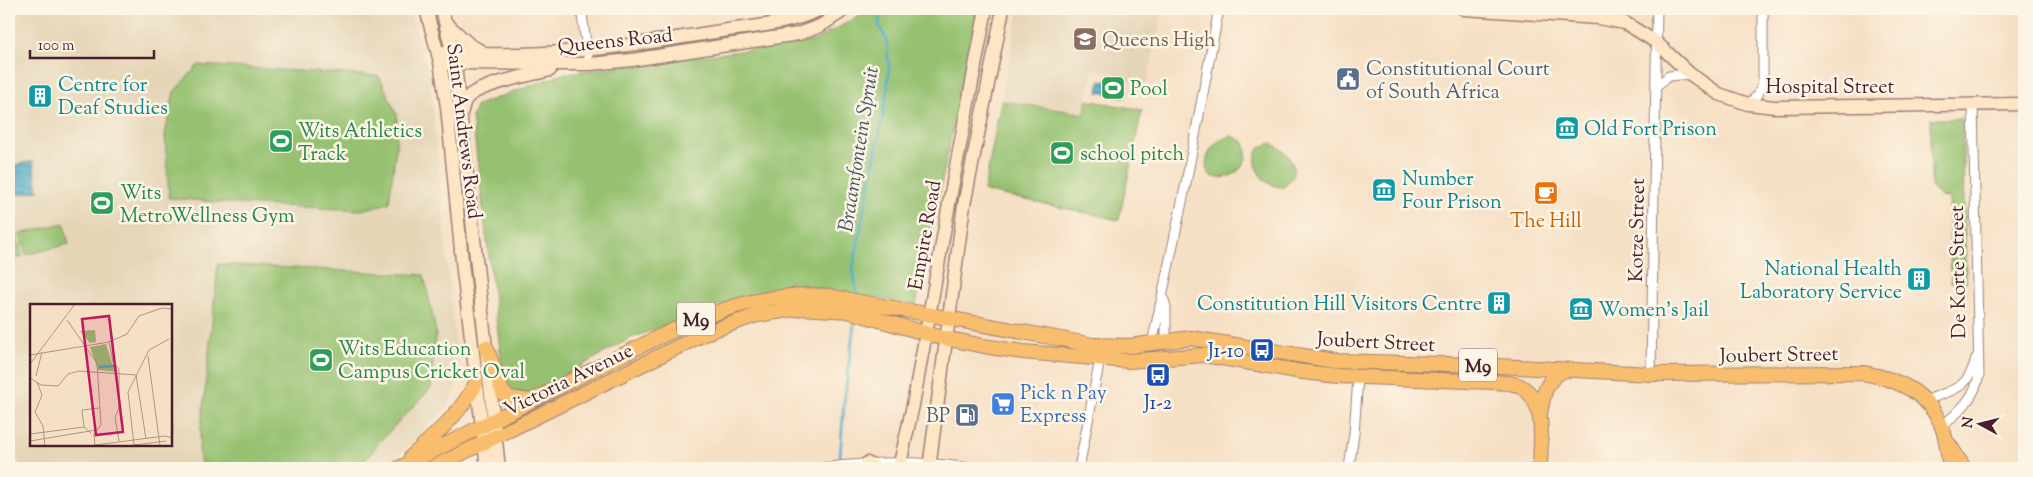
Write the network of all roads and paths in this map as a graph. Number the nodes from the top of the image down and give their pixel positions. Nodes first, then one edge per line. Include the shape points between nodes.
1 (426, 9) edge
2 (442, 9) edge
3 (580, 9) edge
4 (821, 9) edge
5 (846, 9) edge
6 (986, 9) edge
7 (1003, 9) edge
8 (1219, 9) edge
9 (1464, 9) edge
10 (1657, 9) edge
11 (1763, 9) edge
12 (446, 23) junction
13 (1656, 42) junction
14 (587, 51) junction
15 (487, 54) junction
16 (439, 57) junction
17 (454, 58) junction
18 (590, 64) junction
19 (567, 66) junction
20 (1690, 74) junction
21 (1656, 86) junction
22 (1748, 104) junction
23 (1973, 104) junction
24 (2024, 104) edge
25 (461, 116) junction
26 (1163, 298) junction
27 (930, 314) junction
28 (950, 318) junction
29 (927, 332) junction
30 (947, 338) junction
31 (1159, 342) junction
32 (486, 347) junction
33 (1978, 351) junction
34 (1100, 360) junction
35 (1563, 371) junction
36 (1651, 374) junction
37 (1358, 377) junction
38 (476, 383) junction
39 (1925, 400) junction
40 (530, 401) junction
41 (1540, 418) junction
42 (488, 422) junction
43 (1943, 432) junction
44 (490, 439) junction
45 (900, 465) edge
46 (871, 466) edge
47 (930, 466) edge
48 (399, 468) edge
49 (432, 468) edge
50 (487, 468) edge
51 (498, 468) edge
52 (821, 468) edge
53 (968, 468) edge
54 (1079, 468) edge
55 (1348, 468) edge
56 (1540, 468) edge
57 (1950, 468) edge
58 (1964, 468) edge

1 - 16 main road, Saint Andrews Road
2 - 12 main road, Saint Andrews Road
3 - 14 street
4 - 14 main road, Queens Road via 767,24
5 - 18 main road, Queens Road via 820,26 798,34
6 - 27 main road, Empire Road
7 - 28 main road, Empire Road via 969,178
8 - 26 street
9 - 13 main road via 1611,20 1635,28
10 - 13 street, Kotze Street
11 - 22 street via 1763,82 1758,95
12 - 15 main road via 470,45
12 - 17 main road, Saint Andrews Road
13 - 20 main road, Hospital Street
13 - 21 street, Kotze Street
14 - 15 main road, Queens Road
14 - 18 street
15 - 17 main road, Queens Road
16 - 17 main road, Queens Road
16 - 38 main road, Saint Andrews Road
17 - 19 main road, Queens Road
17 - 25 main road, Saint Andrews Road
18 - 19 main road, Queens Road
19 - 25 main road via 473,93 467,97
20 - 21 street via 1669,76
20 - 22 main road, Hospital Street via 1719,94
21 - 36 street, Kotze Street
22 - 23 main road, Hospital Street via 1775,107
23 - 24 main road, Hospital Street
23 - 33 street, De Korte Street
25 - 32 main road, Saint Andrews Road
26 - 31 street
26 - 31 street via 1166,307
27 - 28 main road, Joubert Street / M9
27 - 29 main road, Empire Road
27 - 40 main road, Victoria Avenue / M9 via 821,296 762,299 688,322
28 - 30 main road, Empire Road
28 - 31 main road, Joubert Street / M9 via 1093,345 1116,347
29 - 30 main road, Joubert Street / M9
29 - 44 main road, Victoria Avenue / M9 via 848,311 802,308 756,315 708,332
29 - 45 main road, Empire Road
30 - 34 main road, Joubert Street / M9 via 1023,352
30 - 47 main road, Empire Road
31 - 35 main road, Joubert Street / M9 via 1191,338 1335,362
32 - 40 main road via 503,392 510,398
32 - 42 main road, Saint Andrews Road
33 - 39 street via 1972,372 1964,383 1950,392
33 - 43 street, De Korte Street via 1979,375 1973,394
34 - 37 main road, Joubert Street / M9 via 1142,361 1204,355 1311,374
34 - 54 street
35 - 36 main road, Joubert Street / M9
35 - 41 main road via 1549,381
36 - 39 main road, Joubert Street / M9 via 1863,373 1903,384
37 - 41 main road, Joubert Street / M9 via 1514,384 1533,399
37 - 55 street
38 - 42 main road, Saint Andrews Road
38 - 48 main road via 456,415
39 - 43 main road, Joubert Street / M9
40 - 42 main road, Victoria Avenue / M9
41 - 56 main road, M9
42 - 44 main road, Saint Andrews Road
42 - 48 main road, Victoria Avenue / M9
43 - 57 main road, M9
43 - 58 main road, Joubert Street
44 - 49 main road, Victoria Avenue / M9
44 - 50 main road, Saint Andrews Road
44 - 51 main road, Saint Andrews Road
45 - 46 street
45 - 47 street
46 - 52 street
47 - 53 street

